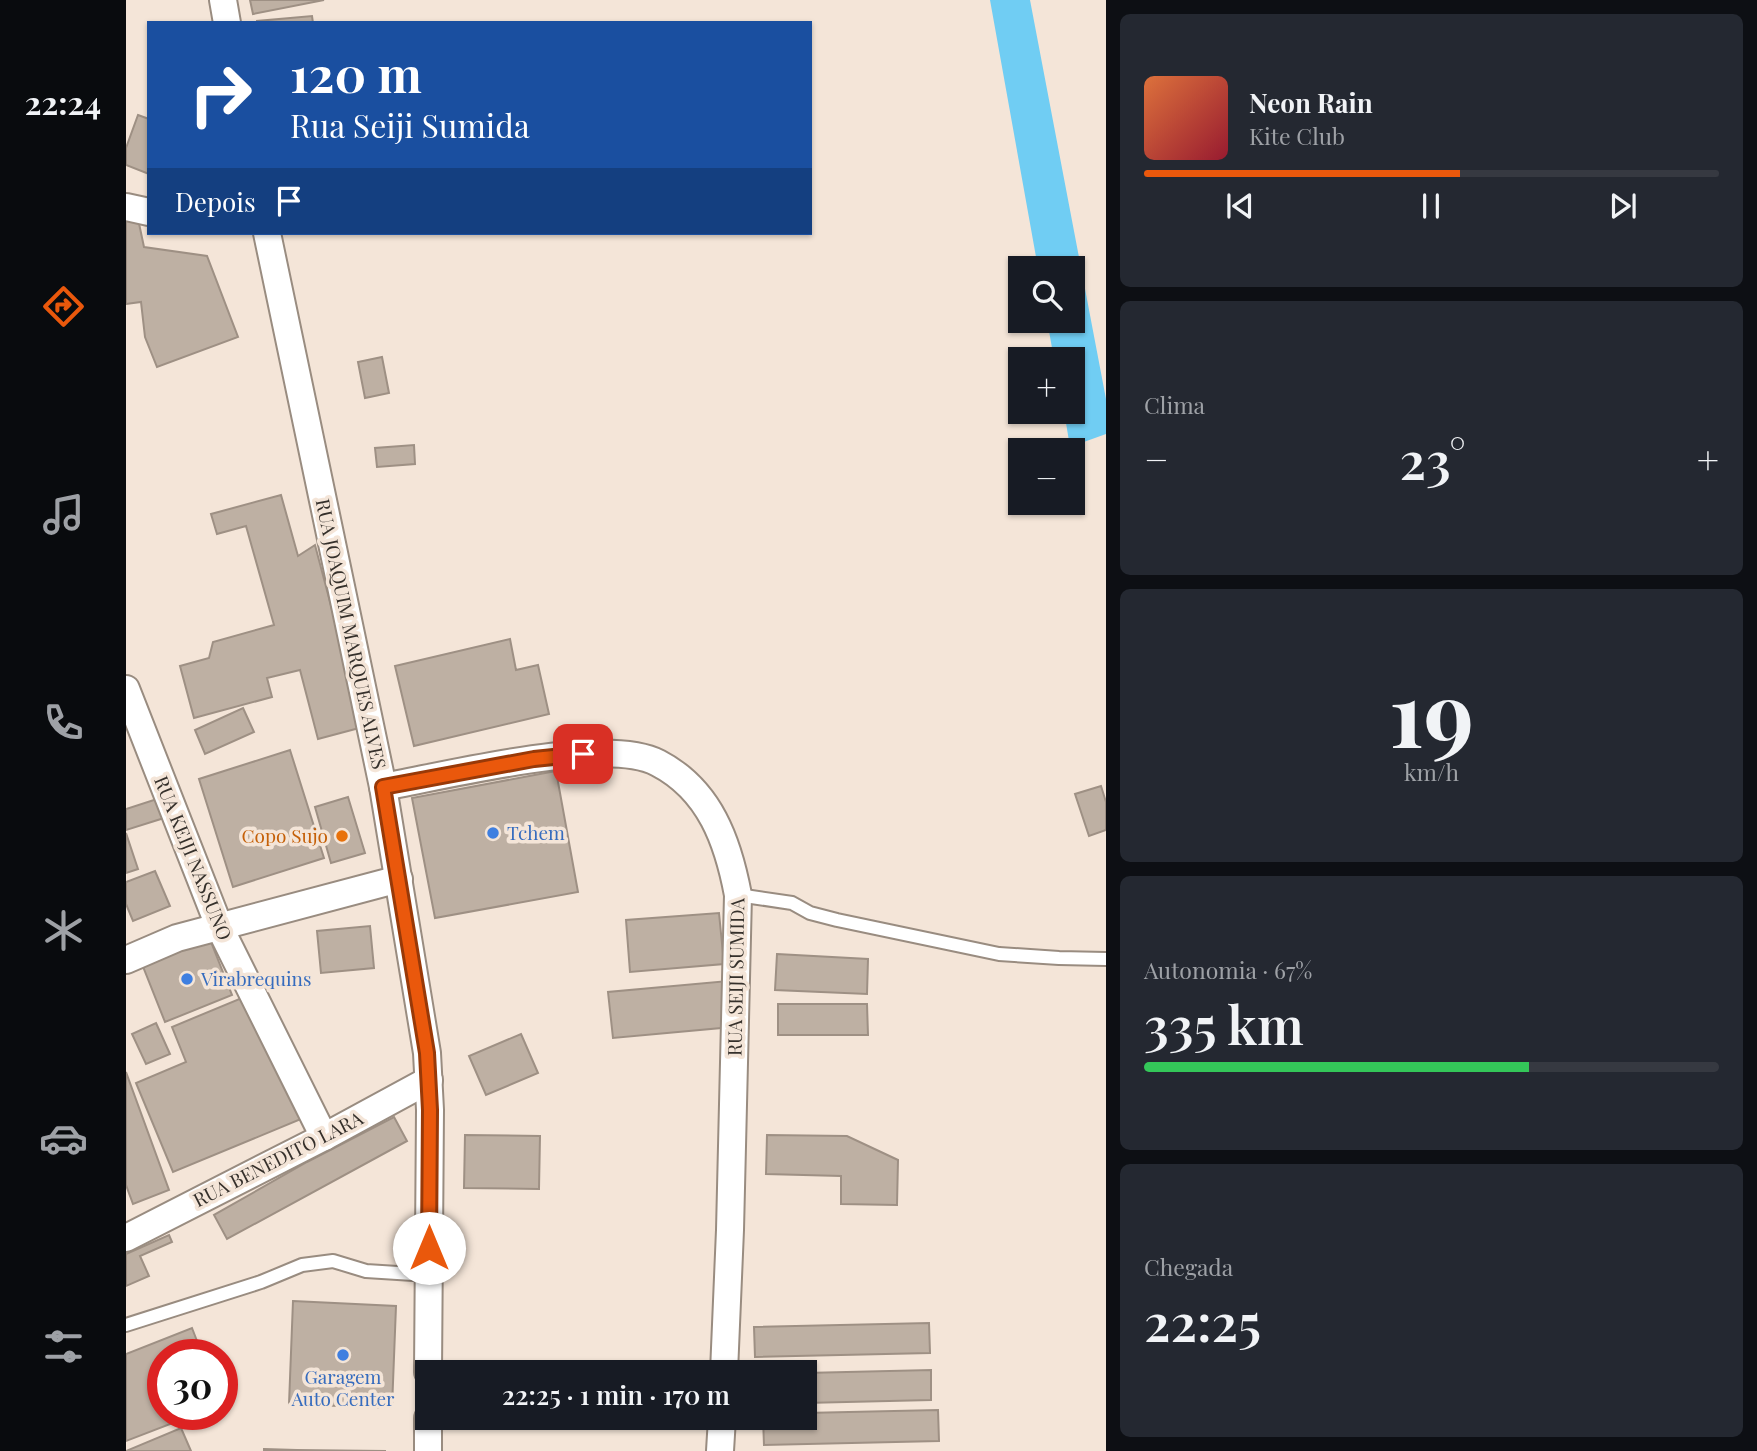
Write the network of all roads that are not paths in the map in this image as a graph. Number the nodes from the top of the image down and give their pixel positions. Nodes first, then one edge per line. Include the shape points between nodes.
1 (223, 0) edge
2 (228, 21) edge
3 (126, 207) edge
4 (147, 212) edge
5 (261, 235) edge
6 (126, 689) edge
7 (383, 787) junction
8 (399, 879) junction
9 (738, 895) junction
10 (219, 926) junction
11 (1106, 959) edge
12 (126, 960) edge
13 (429, 1080) junction
14 (324, 1137) junction
15 (126, 1238) edge
16 (429, 1275) junction
17 (126, 1325) edge
18 (428, 1360) edge
19 (725, 1360) edge
20 (428, 1430) edge
21 (721, 1430) edge
22 (428, 1451) edge
23 (720, 1451) edge

1 - 2 street
3 - 4 street
5 - 7 street, RUA JOAQUIM MARQUES ALVES
6 - 10 street, RUA KEIJI NASSUNO
7 - 8 street, RUA JOAQUIM MARQUES ALVES
7 - 9 street, RUA SEIJI SUMIDA via 566,754 629,755 656,761 701,797 732,860
8 - 10 street
8 - 13 street, RUA JOAQUIM MARQUES ALVES
9 - 11 lane via 792,903 836,920 999,954
9 - 19 street, RUA SEIJI SUMIDA
10 - 12 street
10 - 14 street, RUA KEIJI NASSUNO
13 - 14 street, RUA BENEDITO LARA
13 - 16 street, RUA JOAQUIM MARQUES ALVES
14 - 15 street, RUA BENEDITO LARA
16 - 17 lane via 366,1271 333,1262 303,1265
16 - 18 street, RUA JOAQUIM MARQUES ALVES
20 - 22 street
21 - 23 street

